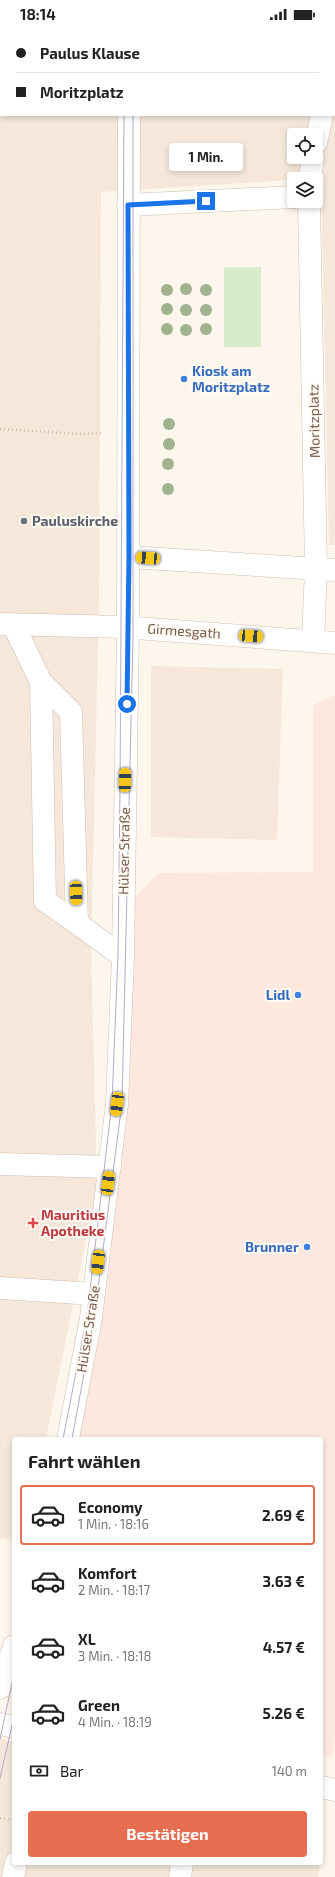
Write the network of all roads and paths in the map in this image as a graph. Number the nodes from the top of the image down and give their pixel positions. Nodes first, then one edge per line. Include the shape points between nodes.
1 (129, 116) edge
2 (322, 116) edge
3 (319, 128) edge
4 (287, 197) edge
5 (128, 205) junction
6 (309, 208) edge
7 (0, 428) edge
8 (128, 433) junction
9 (129, 556) junction
10 (326, 569) edge
11 (6, 624) edge
12 (128, 627) junction
13 (313, 641) junction
14 (335, 643) edge
15 (42, 682) junction
16 (77, 923) junction
17 (122, 957) junction
18 (0, 1164) edge
19 (110, 1167) junction
20 (0, 1288) edge
21 (94, 1294) junction
22 (68, 1437) edge
23 (12, 1652) edge
24 (0, 1688) edge
25 (0, 1724) edge
26 (12, 1727) edge
27 (323, 1787) edge
28 (335, 1790) edge
29 (0, 1818) edge
30 (12, 1820) edge
31 (16, 1865) edge
32 (182, 1865) edge
33 (13, 1877) edge
34 (180, 1877) edge

1 - 5 street, Hülser Straße
2 - 3 street
4 - 5 street
5 - 8 street, Hülser Straße
6 - 10 street, Moritzplatz
7 - 8 path via 82,434
8 - 9 street, Hülser Straße
9 - 10 street
9 - 12 street, Hülser Straße
10 - 13 street, Moritzplatz
11 - 12 street, Girmesgath
11 - 15 street
12 - 13 street, Girmesgath
12 - 17 street, Hülser Straße
13 - 14 street, Girmesgath
15 - 16 street via 70,712
15 - 16 street via 45,901
16 - 17 street
17 - 19 street, Hülser Straße via 117,1104
18 - 19 street
19 - 21 street, Hülser Straße
20 - 21 street
21 - 22 street, Hülser Straße
23 - 24 street
25 - 26 street
27 - 28 street
29 - 30 path
31 - 33 street
32 - 34 street

